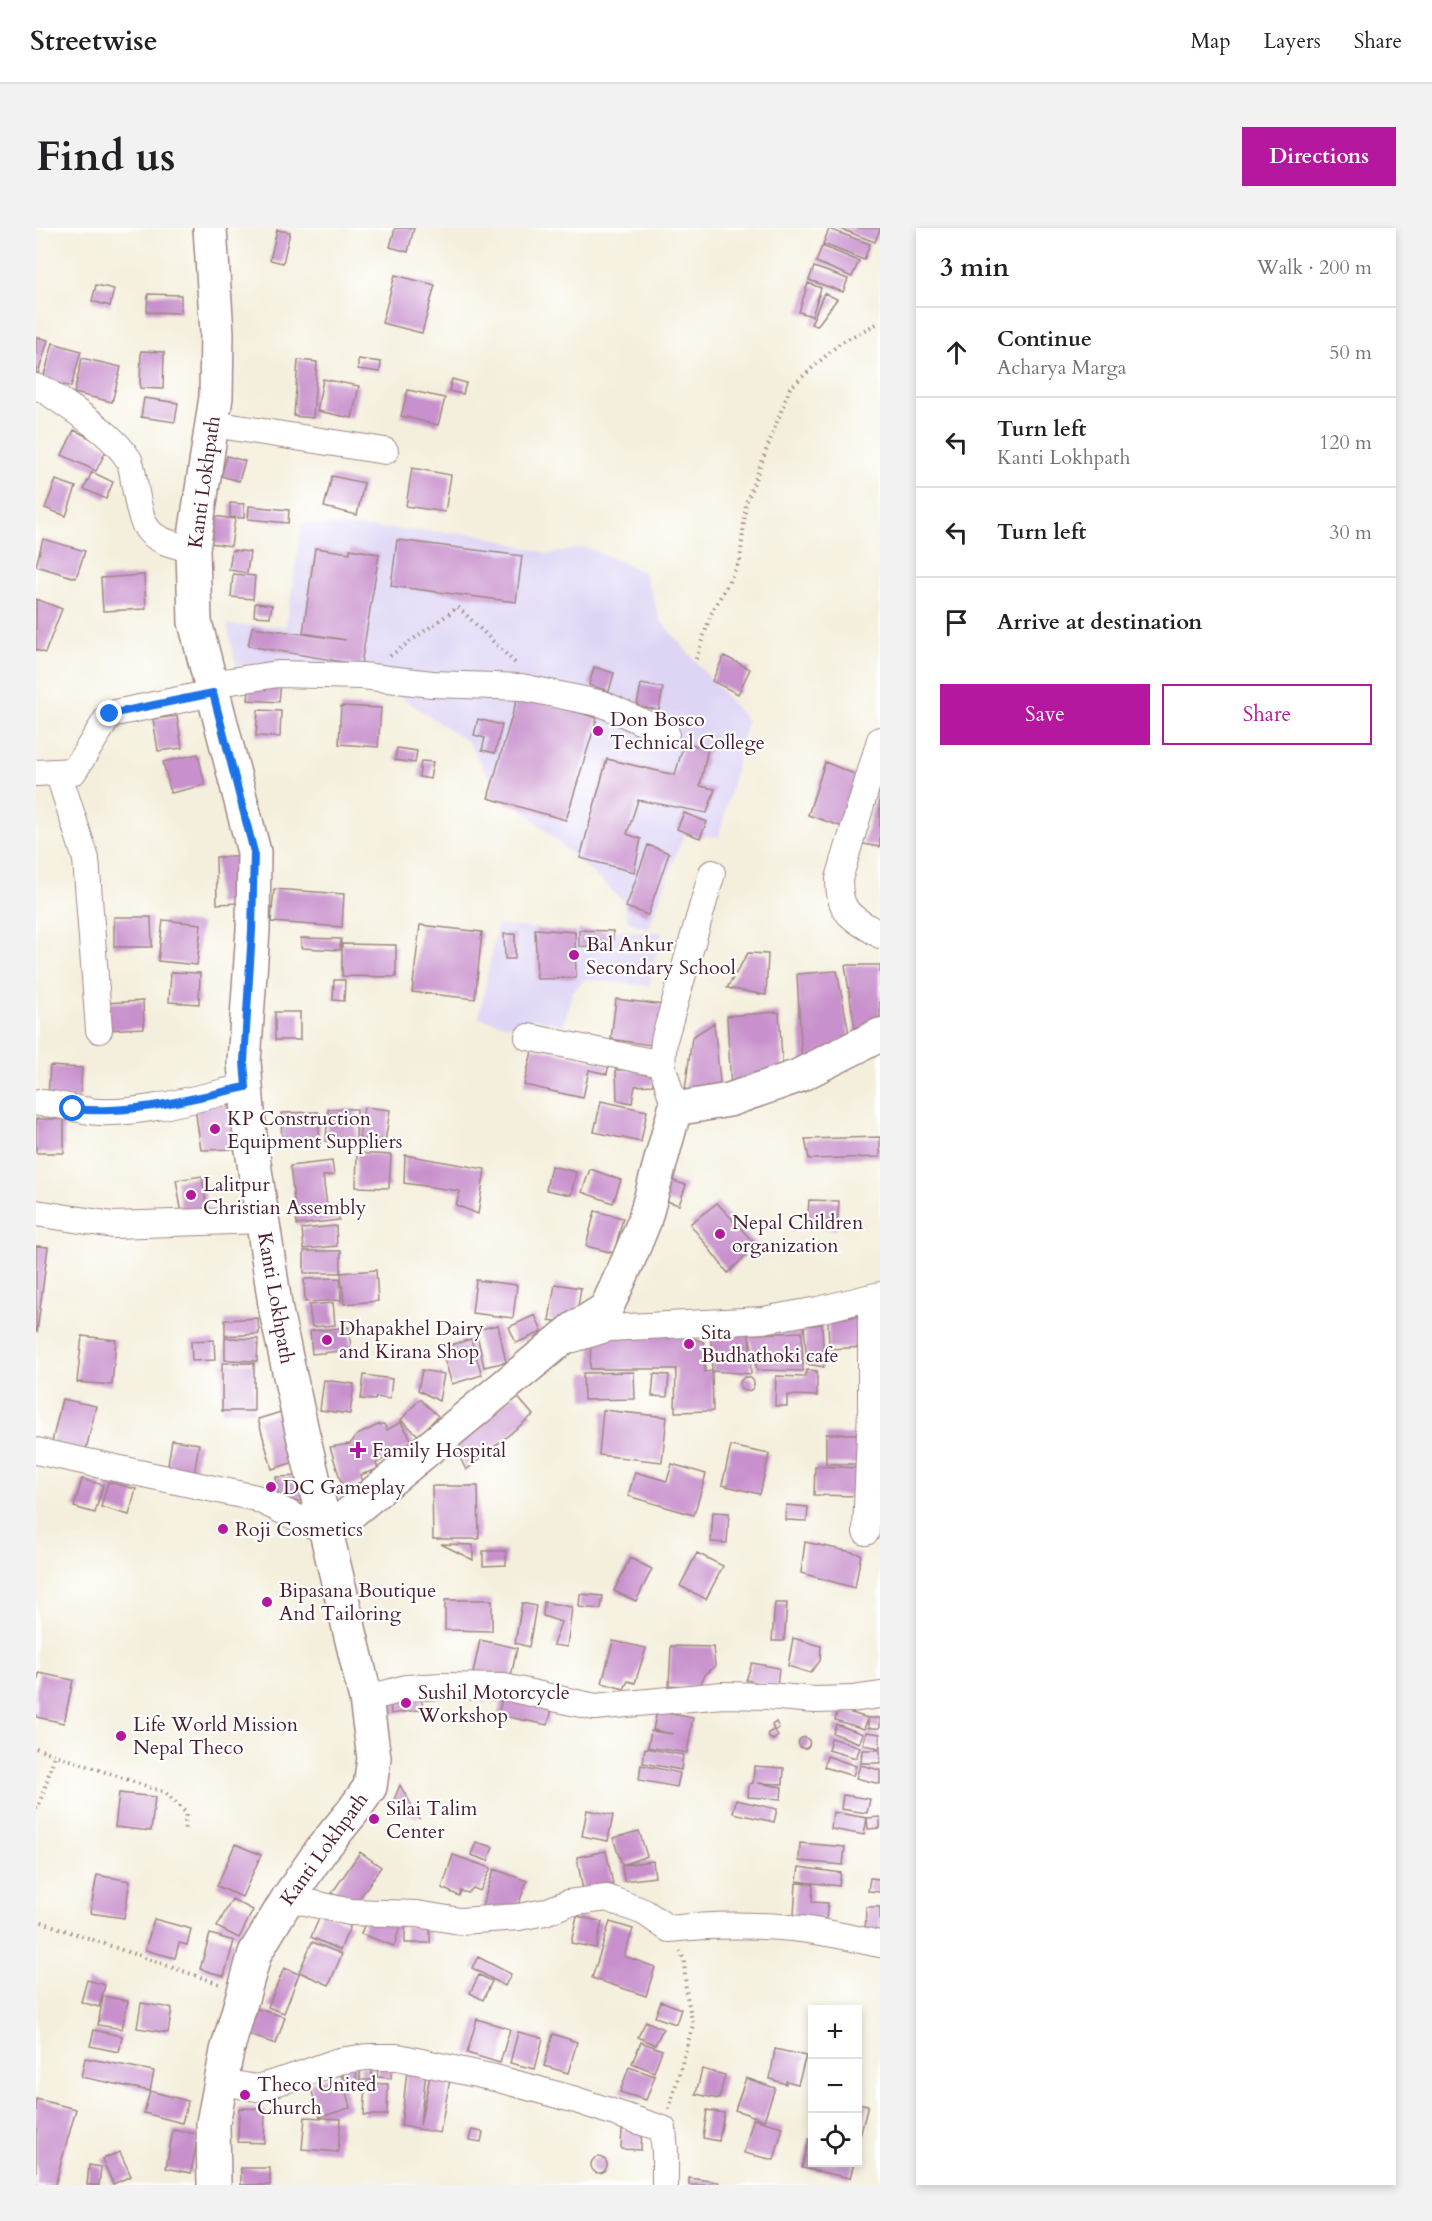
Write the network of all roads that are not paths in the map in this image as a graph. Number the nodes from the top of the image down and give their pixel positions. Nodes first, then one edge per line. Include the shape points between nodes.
1 (210, 228) edge
2 (36, 387) edge
3 (213, 424) junction
4 (385, 451) dead end
5 (193, 549) junction
6 (212, 688) junction
7 (666, 733) dead end
8 (880, 740) edge
9 (47, 772) edge
10 (712, 873) dead end
11 (880, 935) edge
12 (99, 1030) dead end
13 (880, 1035) edge
14 (528, 1036) dead end
15 (662, 1064) junction
16 (246, 1087) junction
17 (39, 1102) dead end
18 (675, 1109) junction
19 (36, 1213) edge
20 (263, 1220) junction
21 (875, 1296) edge
22 (558, 1343) junction
23 (36, 1450) edge
24 (327, 1532) junction
25 (866, 1532) dead end
26 (880, 1695) edge
27 (366, 1699) junction
28 (288, 1898) junction
29 (880, 1944) edge
30 (221, 2082) junction
31 (214, 2185) edge
32 (665, 2185) edge

1 - 3 main road, Kanti Lokhpath via 217,332
2 - 5 street via 102,431 130,461 142,522 150,534 167,544
3 - 4 street
3 - 5 main road, Kanti Lokhpath
5 - 6 main road, Kanti Lokhpath via 195,622
6 - 7 street via 278,674 521,687 603,704
6 - 9 street via 110,714 74,771
6 - 16 main road, Kanti Lokhpath via 254,852
8 - 11 street via 839,879 843,908
9 - 12 street via 86,859
10 - 15 street via 664,1040
13 - 18 main road via 798,1076 729,1100
14 - 15 street
15 - 18 street
16 - 17 street via 150,1107 100,1112
16 - 20 main road, Kanti Lokhpath
18 - 22 main road via 644,1222 606,1309
19 - 20 street via 113,1225
20 - 24 main road, Kanti Lokhpath via 276,1311
21 - 22 street via 763,1320 609,1328
21 - 25 street
22 - 24 main road
23 - 24 street via 256,1498
24 - 27 main road, Kanti Lokhpath
26 - 27 street via 824,1700 723,1695 595,1707 504,1687 443,1686 406,1688
27 - 28 main road, Kanti Lokhpath via 374,1758 370,1787
28 - 29 street via 350,1912 417,1914 460,1921 519,1917 568,1903 607,1898 644,1912 669,1929 704,1925 778,1927
28 - 30 main road, Kanti Lokhpath via 255,1953
30 - 31 main road, Kanti Lokhpath via 213,2123
30 - 32 street via 257,2088 339,2061 399,2057 515,2083 663,2129

